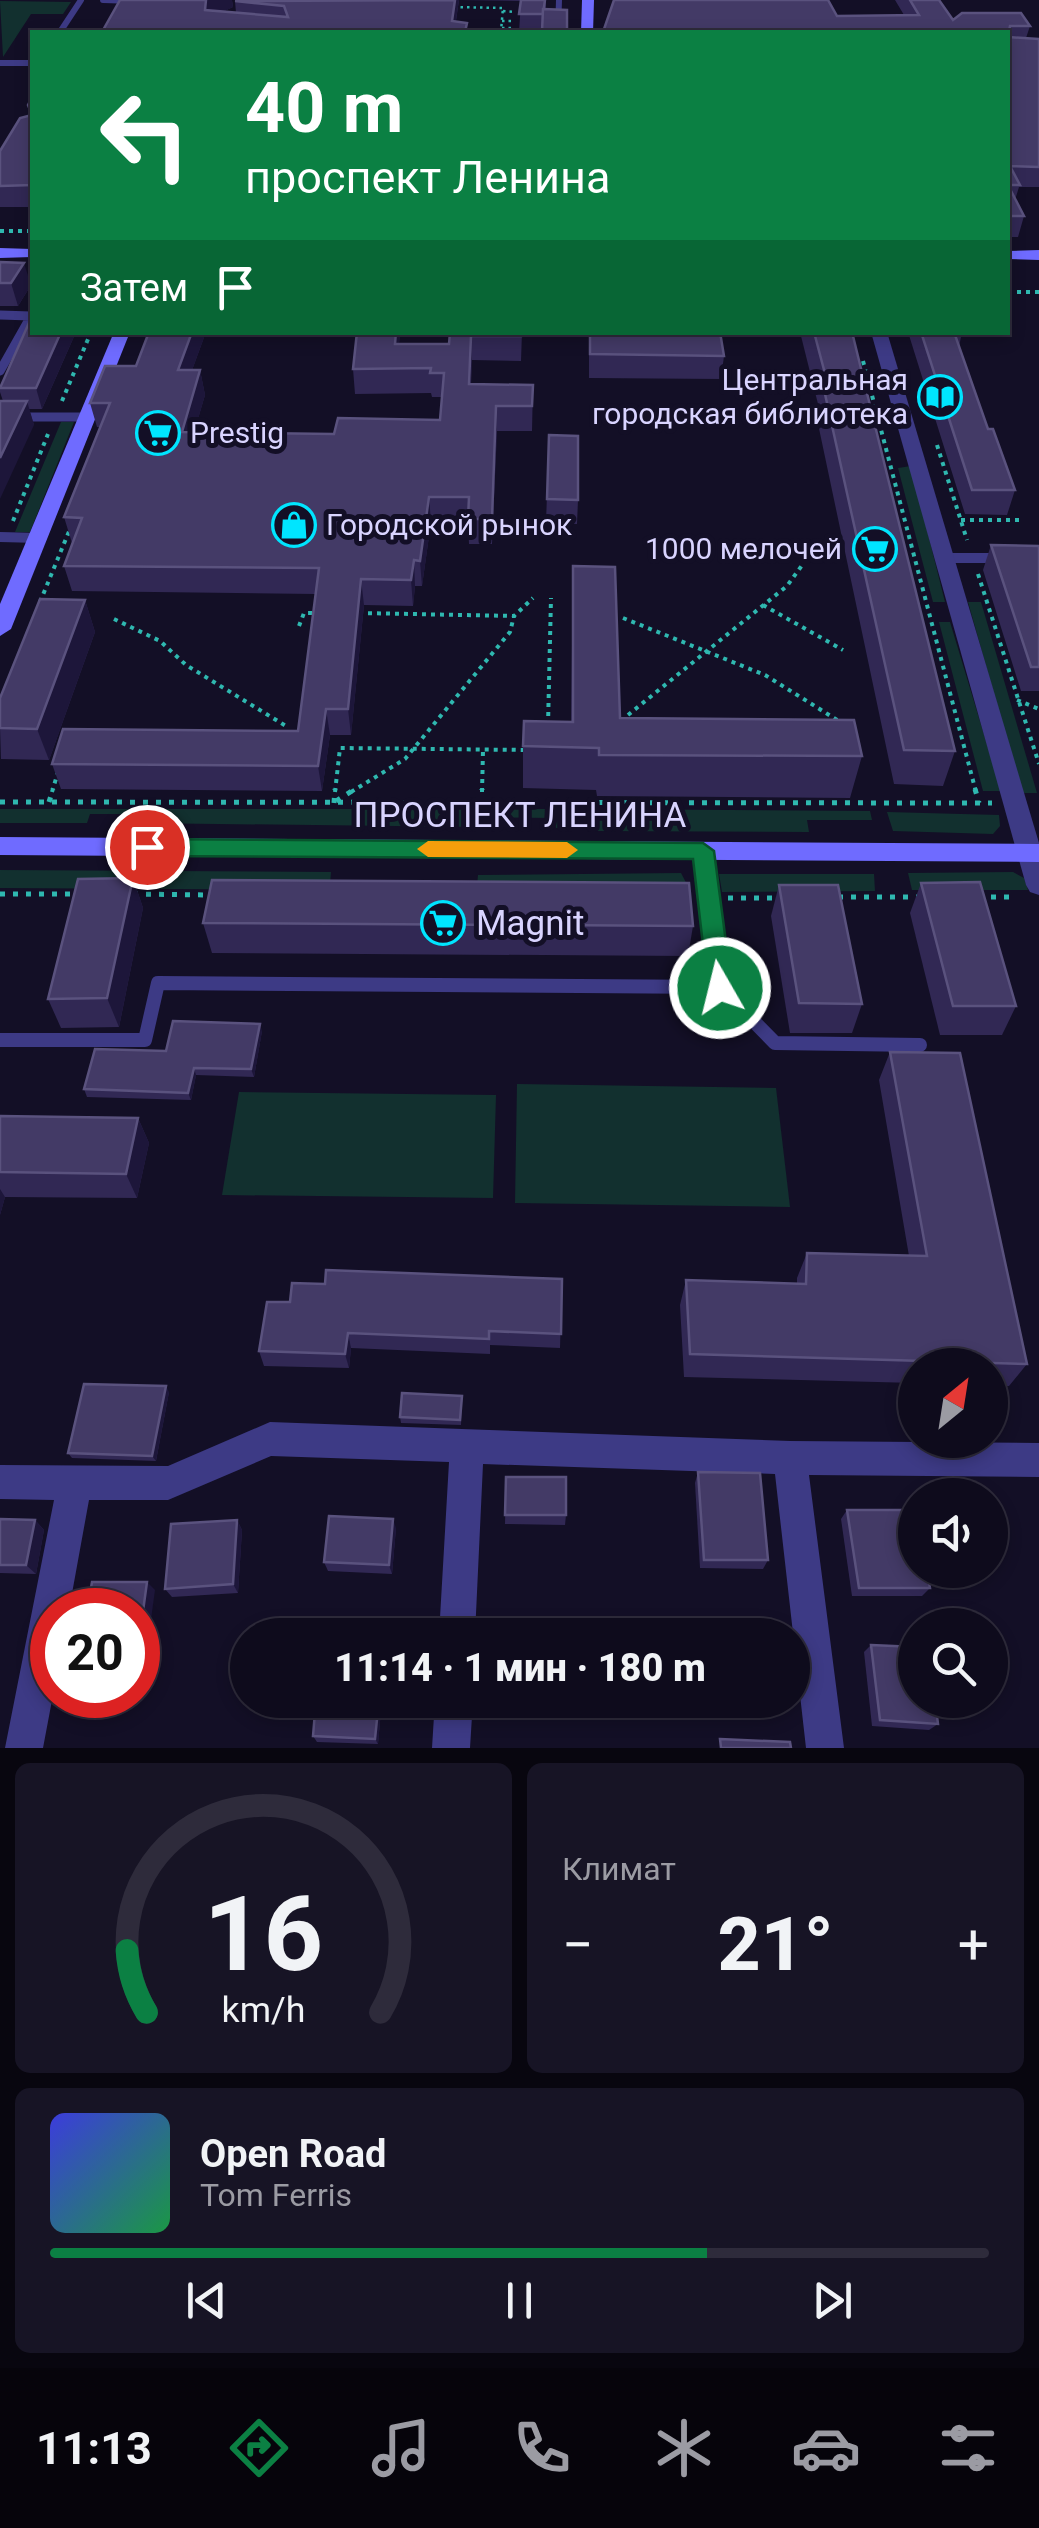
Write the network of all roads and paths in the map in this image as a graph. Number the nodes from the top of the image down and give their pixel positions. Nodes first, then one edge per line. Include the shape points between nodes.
1 (81, 0) edge
2 (103, 0) edge
3 (139, 0) edge
4 (559, 0) edge
5 (588, 0) edge
6 (452, 5) edge
7 (501, 8) junction
8 (514, 12) dead end
9 (502, 21) junction
10 (514, 21) dead end
11 (513, 28) dead end
12 (61, 30) edge
13 (501, 30) edge
14 (558, 30) edge
15 (587, 30) edge
16 (0, 63) edge
17 (30, 63) edge
18 (30, 230) edge
19 (0, 231) edge
20 (30, 253) edge
21 (1, 255) edge
22 (1010, 255) edge
23 (1039, 255) edge
24 (1010, 292) edge
25 (1039, 292) edge
26 (0, 315) edge
27 (30, 316) edge
28 (30, 318) edge
29 (91, 335) edge
30 (121, 335) edge
31 (881, 335) edge
32 (859, 347) edge
33 (0, 371) edge
34 (0, 417) edge
35 (55, 417) junction
36 (86, 417) junction
37 (933, 520) junction
38 (1022, 520) dead end
39 (74, 521) edge
40 (3, 538) edge
41 (39, 538) junction
42 (816, 546) dead end
43 (942, 558) junction
44 (1021, 558) edge
45 (533, 598) dead end
46 (551, 598) dead end
47 (762, 604) junction
48 (323, 613) edge
49 (342, 613) edge
50 (514, 616) junction
51 (34, 617) edge
52 (114, 618) dead end
53 (623, 618) dead end
54 (299, 626) dead end
55 (0, 629) edge
56 (707, 650) junction
57 (843, 650) dead end
58 (1018, 700) dead end
59 (1039, 710) edge
60 (628, 715) edge
61 (286, 726) edge
62 (848, 727) edge
63 (549, 738) edge
64 (415, 750) junction
65 (534, 750) edge
66 (483, 751) junction
67 (58, 770) edge
68 (578, 786) dead end
69 (0, 802) edge
70 (49, 802) junction
71 (334, 803) junction
72 (482, 803) junction
73 (579, 803) junction
74 (979, 803) junction
75 (1014, 803) junction
76 (0, 846) edge
77 (703, 851) junction
78 (1034, 853) edge
79 (1030, 891) edge
80 (0, 894) edge
81 (95, 894) edge
82 (114, 894) edge
83 (214, 895) edge
84 (931, 897) edge
85 (967, 897) edge
86 (708, 898) junction
87 (783, 898) edge
88 (820, 898) edge
89 (720, 988) junction
90 (0, 1040) edge
91 (920, 1045) dead end
92 (467, 1448) junction
93 (790, 1458) junction
94 (1039, 1460) edge
95 (0, 1482) edge
96 (74, 1482) junction
97 (458, 1618) edge
98 (453, 1718) edge
99 (24, 1748) edge
100 (451, 1748) edge
101 (825, 1748) edge

1 - 12 lane
2 - 3 lane
4 - 14 lane
5 - 15 street
6 - 7 path
7 - 8 path
7 - 9 path
9 - 10 path
9 - 13 path
11 - 13 path
16 - 17 lane
18 - 19 path
20 - 21 street
22 - 23 street
24 - 25 path
26 - 27 lane
28 - 33 lane
29 - 35 path
30 - 36 street
31 - 37 street
32 - 74 path
34 - 35 lane
35 - 36 lane
35 - 40 path
36 - 41 street
37 - 38 path
37 - 43 street
39 - 51 path
40 - 41 lane
41 - 55 street
42 - 47 path via 787,586
43 - 44 lane
43 - 75 street
45 - 50 path
46 - 63 path
47 - 56 path
47 - 57 path
48 - 54 path via 304,613
49 - 50 path
50 - 64 path via 510,632
52 - 61 path
53 - 56 path
56 - 60 path
56 - 62 path via 822,707
58 - 59 path
64 - 66 path
64 - 71 path
64 - 71 path via 340,748
65 - 66 path
66 - 72 path
67 - 70 path
68 - 73 path
69 - 70 path
70 - 71 path
71 - 72 path
72 - 73 path
73 - 74 path
74 - 75 path
75 - 78 street
76 - 77 street, ПРОСПЕКТ ЛЕНИНА
77 - 78 street, ПРОСПЕКТ ЛЕНИНА
77 - 86 lane
78 - 79 street
79 - 85 path
80 - 81 path
82 - 83 path
84 - 88 path
86 - 87 path
86 - 89 lane
89 - 90 lane via 158,983 146,1040
89 - 91 lane via 775,1043
92 - 93 street
92 - 96 street via 270,1439 168,1483
92 - 97 street
93 - 94 street
93 - 101 street
95 - 96 street
96 - 99 street
98 - 100 street

